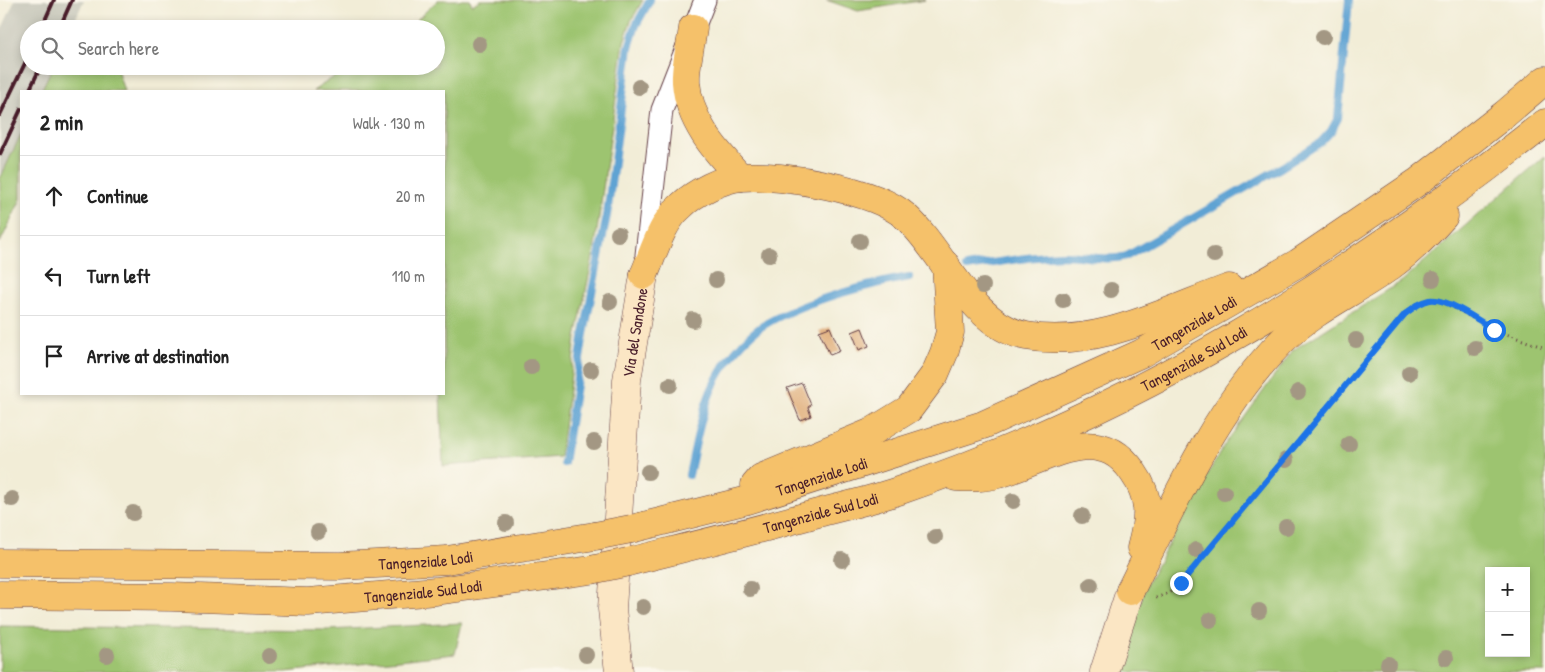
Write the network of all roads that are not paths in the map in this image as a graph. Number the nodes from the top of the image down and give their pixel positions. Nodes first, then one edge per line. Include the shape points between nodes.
1 (705, 0) edge
2 (693, 28) junction
3 (1545, 80) edge
4 (1545, 123) edge
5 (740, 177) junction
6 (1475, 178) junction
7 (1298, 262) junction
8 (946, 265) junction
9 (644, 275) junction
10 (941, 476) junction
11 (744, 502) junction
12 (0, 563) edge
13 (0, 595) edge
14 (1128, 596) junction
15 (619, 672) edge
16 (1104, 672) edge

1 - 2 street, Via del Sandone
2 - 5 highway via 686,81 692,112 711,146
2 - 9 street, Via del Sandone via 662,110
3 - 7 highway, Tangenziale Lodi via 1419,181
4 - 6 highway, Tangenziale Sud Lodi
5 - 8 highway via 782,178 839,188 884,204 920,230
5 - 9 highway via 702,190 680,206 666,222
6 - 10 highway, Tangenziale Sud Lodi via 1382,245 1229,341 1096,410
6 - 14 highway via 1413,248 1388,268 1314,314 1282,341 1257,369 1201,454
7 - 8 highway via 1087,338 1025,336 994,323 970,299
7 - 11 highway, Tangenziale Lodi via 1142,353 983,425
8 - 11 highway via 950,332 935,374 909,409 870,433 761,478
9 - 15 main road, Via del Sandone via 627,380 612,609
10 - 13 highway, Tangenziale Sud Lodi, bridge via 738,535 628,562 436,592 308,602
10 - 14 highway via 971,478 997,474 1076,446 1090,445 1115,454 1128,464 1146,496 1148,521
11 - 12 highway, Tangenziale Lodi, bridge via 631,529 447,560 340,566
14 - 16 main road

